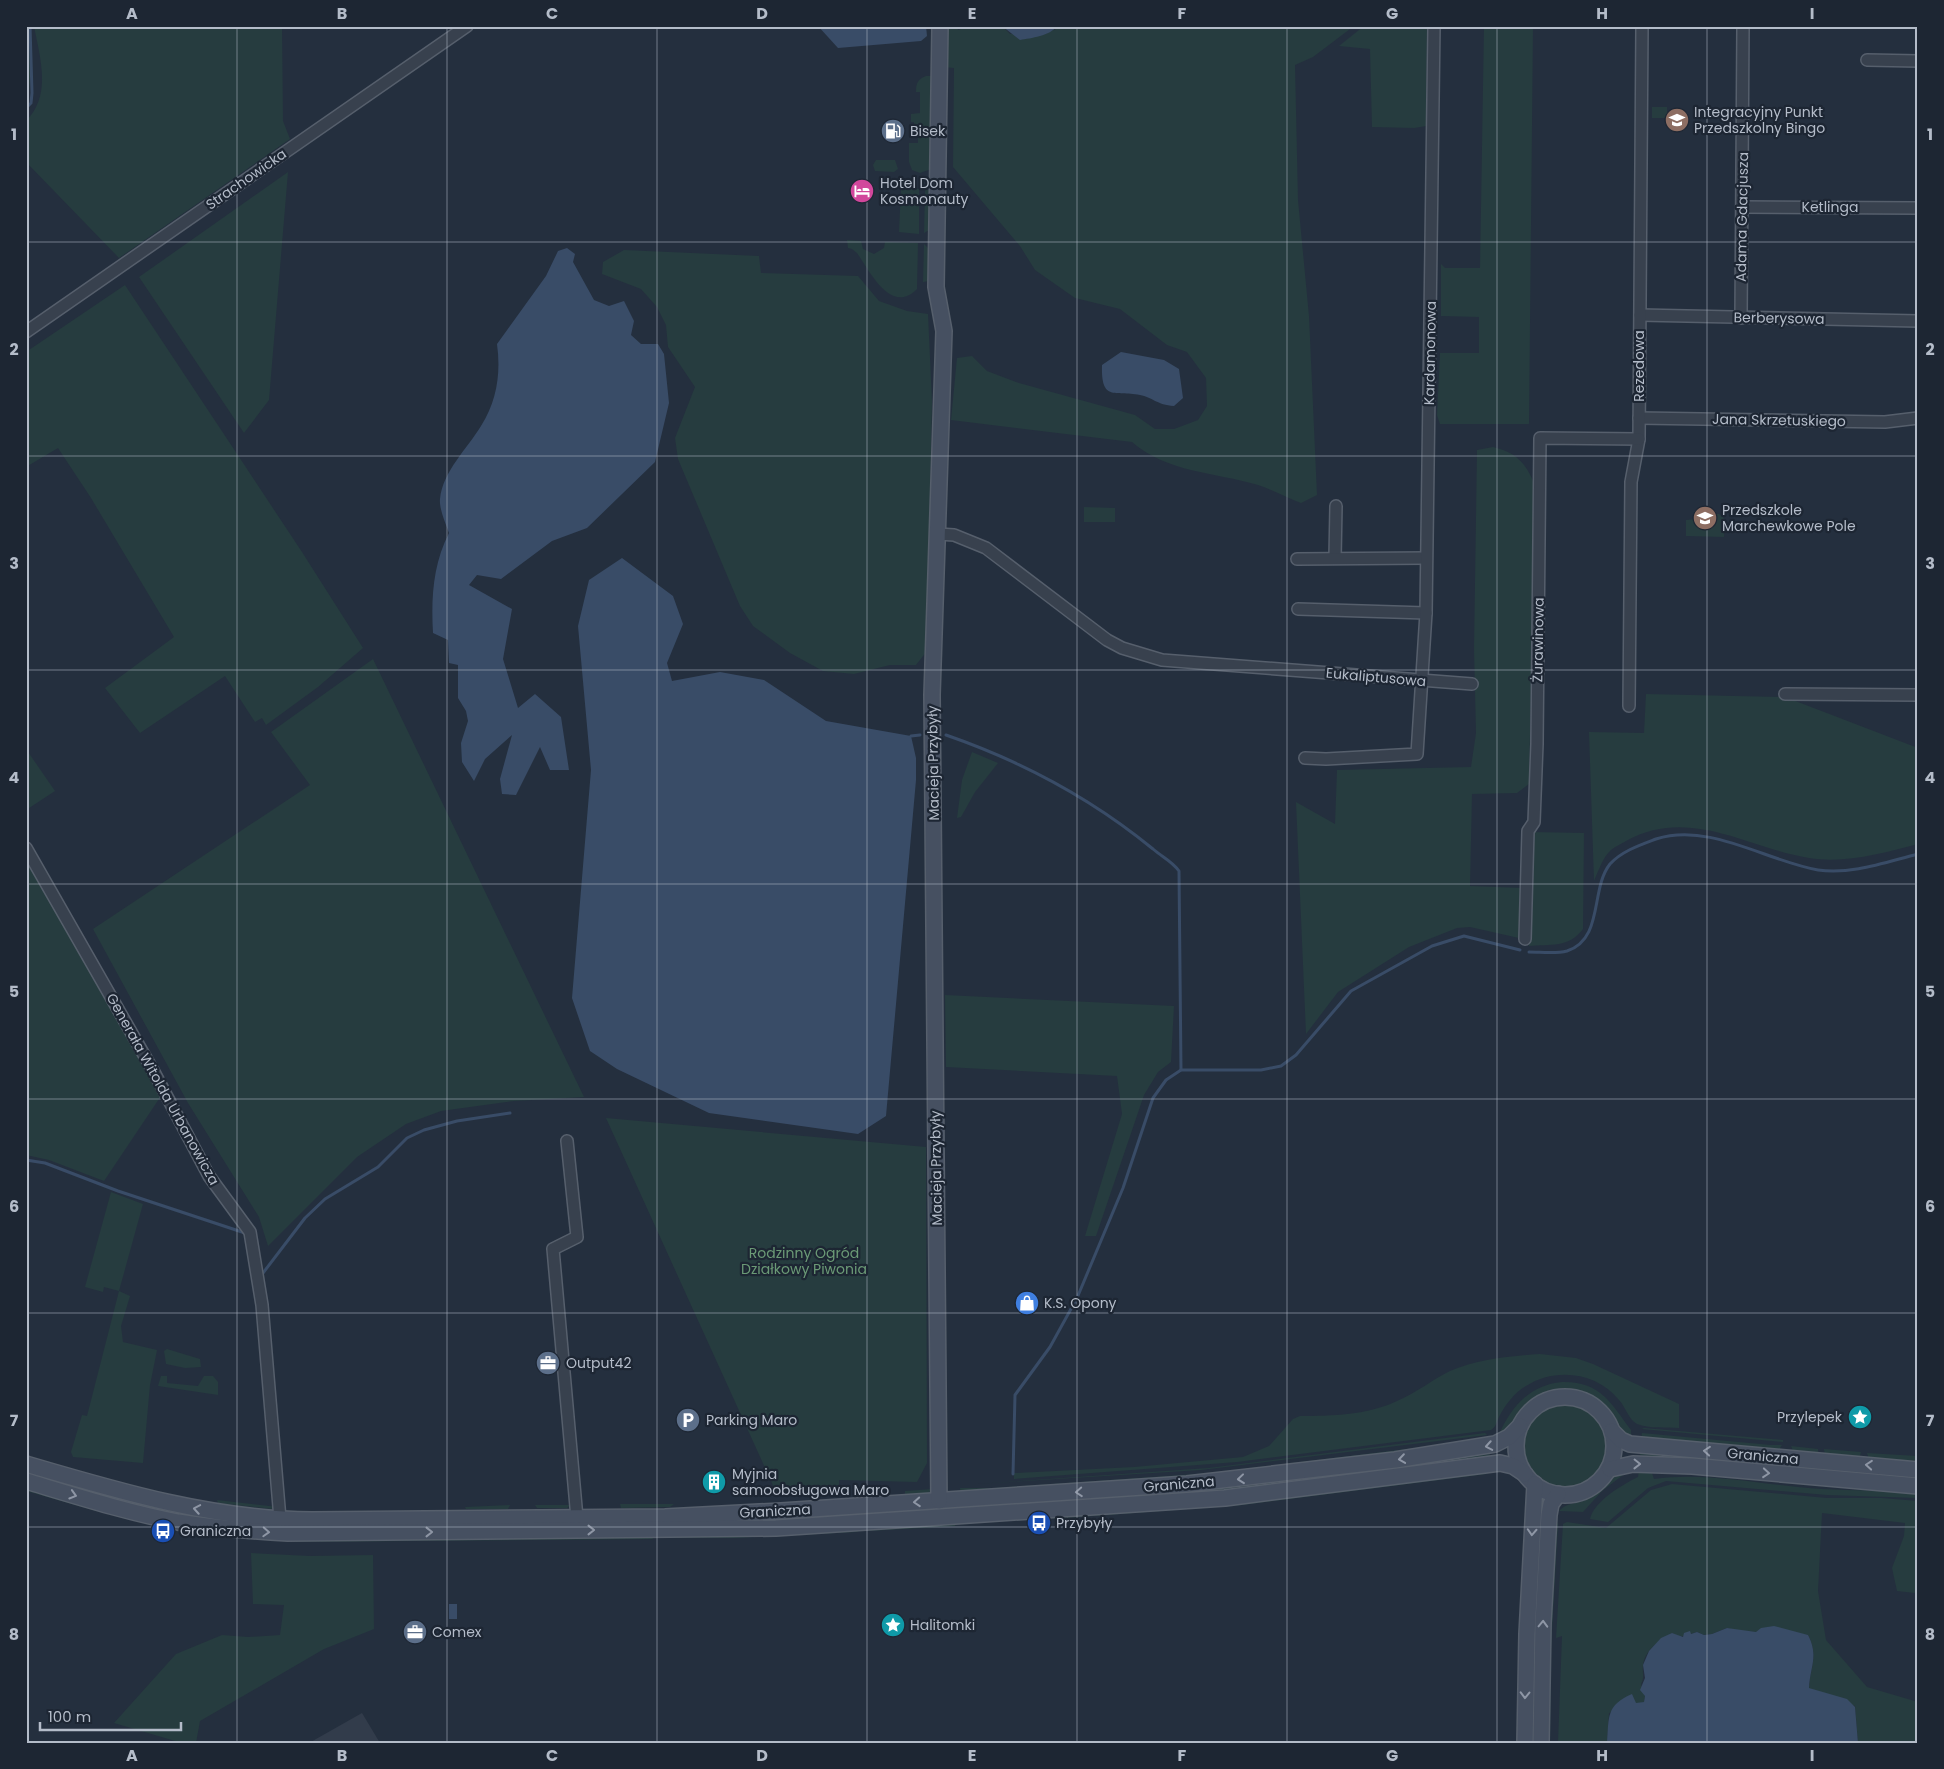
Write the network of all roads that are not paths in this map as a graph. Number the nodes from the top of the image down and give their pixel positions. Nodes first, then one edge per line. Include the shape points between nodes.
1 (467, 26) edge
2 (940, 26) edge
3 (1434, 26) edge
4 (1642, 26) edge
5 (1743, 26) edge
6 (1867, 60) dead end
7 (1918, 61) edge
8 (1742, 207) junction
9 (1918, 208) edge
10 (1640, 315) junction
11 (1741, 318) junction
12 (1918, 321) edge
13 (26, 332) edge
14 (1639, 418) junction
15 (1918, 418) edge
16 (1639, 439) junction
17 (1336, 506) dead end
18 (938, 534) junction
19 (1335, 558) junction
20 (1426, 558) junction
21 (1297, 559) dead end
22 (1298, 608) dead end
23 (1426, 613) junction
24 (1422, 680) junction
25 (1472, 684) dead end
26 (1785, 694) dead end
27 (1918, 695) edge
28 (1629, 706) dead end
29 (1305, 758) dead end
30 (26, 848) edge
31 (1525, 939) dead end
32 (568, 1141) dead end
33 (1520, 1426) junction
34 (1612, 1432) junction
35 (26, 1464) edge
36 (1610, 1469) junction
37 (1918, 1470) edge
38 (1530, 1479) junction
39 (26, 1481) edge
40 (1918, 1486) edge
41 (1558, 1494) junction
42 (939, 1501) junction
43 (577, 1518) junction
44 (280, 1519) junction
45 (1525, 1743) edge
46 (1541, 1743) edge

1 - 13 street, Strachowicka
2 - 18 main road, Macieja Przybyły via 936,287 944,331
3 - 20 street, Kardamonowa
4 - 10 street, Rezedowa
5 - 8 street, Adama Gdacjusza
6 - 7 street
8 - 9 street, Ketlinga
8 - 11 street, Adama Gdacjusza
10 - 11 street, Berberysowa
10 - 14 street, Rezedowa
11 - 12 street, Berberysowa
14 - 15 street, Jana Skrzetuskiego via 1885,422
14 - 16 street, Rezedowa
16 - 28 street, Rezedowa via 1630,482
16 - 31 street, Żurawinowa via 1540,438 1537,744 1534,822 1528,831
17 - 19 street
18 - 24 street, Eukaliptusowa via 954,535 986,548 1084,624 1122,648 1162,660
18 - 42 main road, Macieja Przybyły via 932,695
19 - 20 street
19 - 21 street
20 - 23 street, Kardamonowa
22 - 23 street
23 - 24 street, Kardamonowa
24 - 25 street, Eukaliptusowa
24 - 29 street, Kardamonowa via 1417,754
26 - 27 street
30 - 44 street, Generała Witolda Urbanowicza via 209,1176 250,1232 262,1305
32 - 43 street via 577,1237 553,1249
33 - 34 main road via 1542,1402 1564,1397 1591,1405
33 - 38 main road via 1519,1462
33 -> 42 main road, Graniczna via 1497,1444 1395,1460 1187,1484
34 - 36 main road via 1615,1450
37 -> 34 main road, Graniczna via 1630,1444
44 -> 35 main road, Graniczna via 218,1513 157,1502
36 -> 40 main road, Graniczna via 1632,1464 1692,1466
36 - 41 main road via 1599,1483 1582,1492
39 -> 38 main road, Graniczna via 120,1509 178,1522 288,1533 776,1528 1225,1498 1500,1464 1513,1466
38 - 41 main road via 1548,1492
38 -> 45 main road
46 -> 41 main road via 1549,1515
42 -> 43 main road, Graniczna via 705,1515
43 - 44 main road, Graniczna

